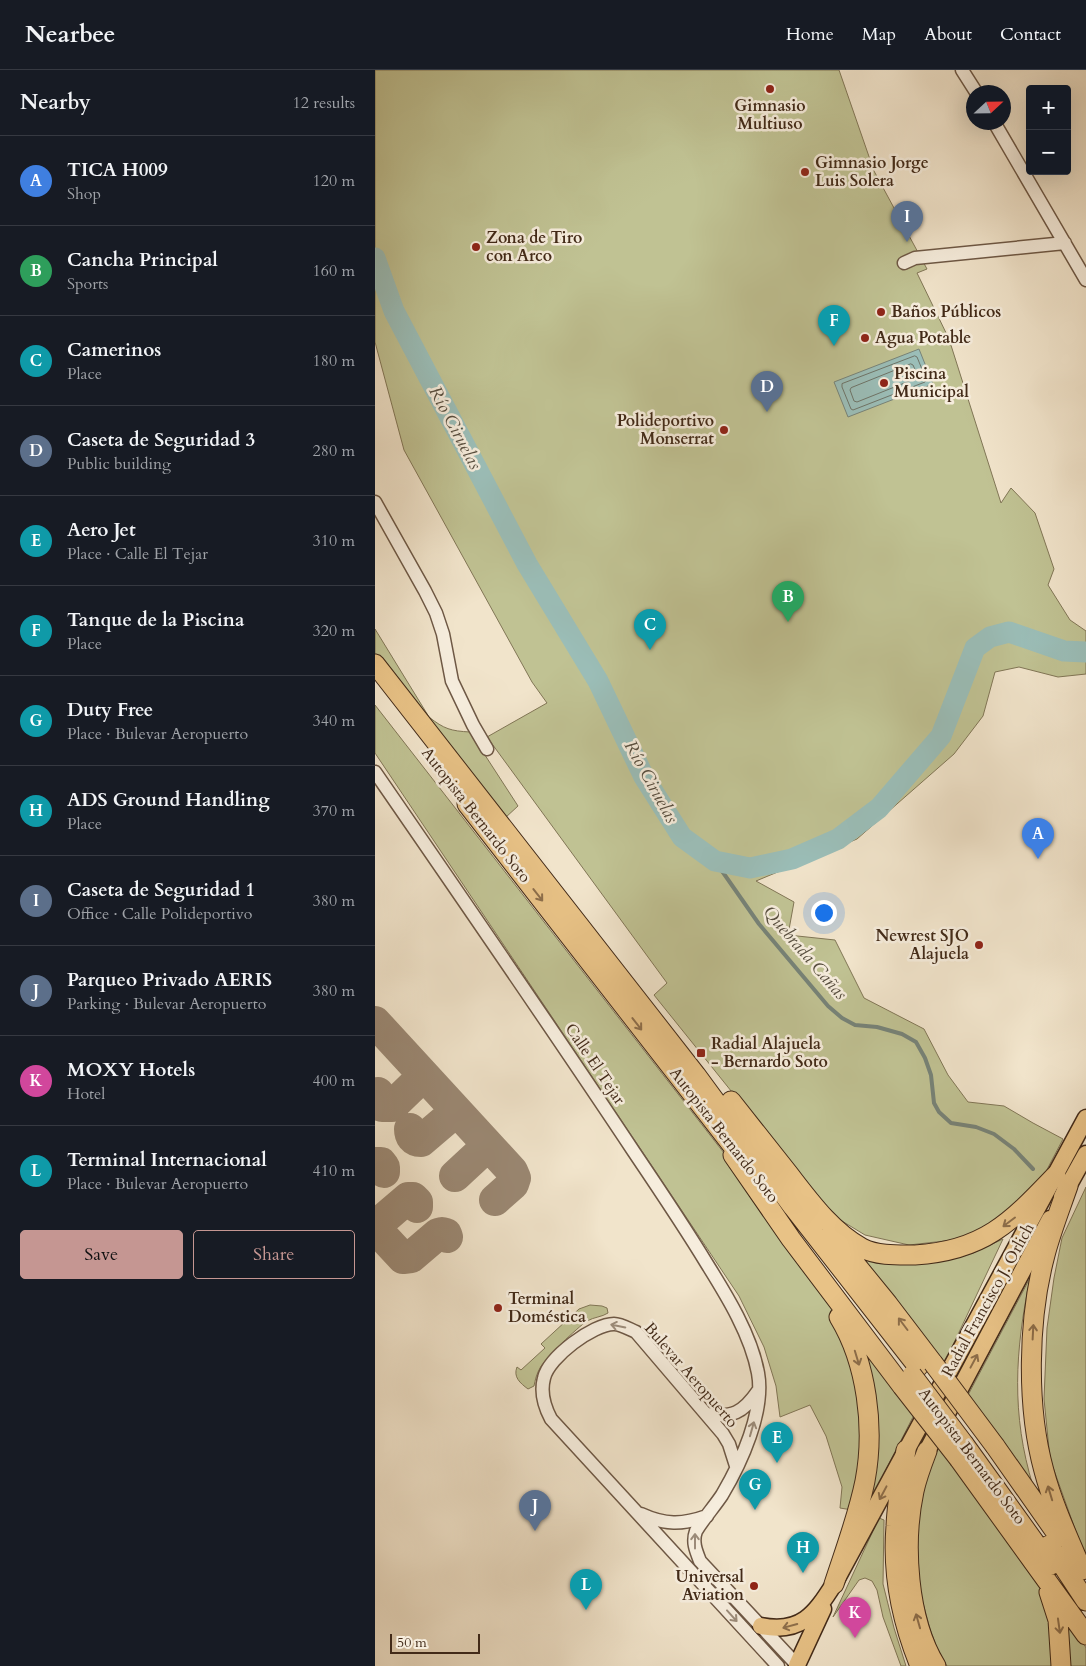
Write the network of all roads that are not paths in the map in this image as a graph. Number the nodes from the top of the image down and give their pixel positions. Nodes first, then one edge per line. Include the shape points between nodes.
1 (962, 70) edge
2 (971, 85) edge
3 (999, 130) edge
4 (1065, 243) junction
5 (904, 263) dead end
6 (1086, 280) edge
7 (375, 502) edge
8 (375, 664) edge
9 (375, 685) edge
10 (487, 748) dead end
11 (375, 772) edge
12 (493, 816) junction
13 (690, 1079) junction
14 (1086, 1118) edge
15 (1085, 1157) edge
16 (1062, 1181) junction
17 (791, 1239) junction
18 (916, 1373) junction
19 (759, 1389) junction
20 (706, 1414) junction
21 (964, 1446) junction
22 (906, 1450) junction
23 (927, 1450) joint
24 (736, 1466) junction
25 (636, 1511) junction
26 (707, 1516) junction
27 (1035, 1564) junction
28 (1084, 1574) edge
29 (834, 1584) junction
30 (1086, 1601) edge
31 (1080, 1620) edge
32 (761, 1626) junction
33 (1086, 1635) edge
34 (778, 1666) edge
35 (798, 1666) edge
36 (920, 1666) edge
37 (935, 1666) edge
38 (1061, 1666) edge

1 - 2 street
3 - 4 street
4 - 5 street via 915,258
4 - 6 street
7 - 10 street via 436,613 452,681
8 - 12 highway, Autopista Bernardo Soto
9 -> 13 highway, Autopista Bernardo Soto
11 - 19 street, Calle El Tejar via 674,1210 731,1304 750,1346 758,1372
12 - 13 highway, Autopista Bernardo Soto
16 -> 12 highway via 984,1238 964,1246 945,1252 909,1255 864,1249 834,1227 811,1203 560,886
13 - 17 highway
13 - 18 highway, Autopista Bernardo Soto via 793,1207
14 - 16 main road, Radial Francisco J. Orlich
15 - 16 main road, Radial Francisco J. Orlich
16 - 22 main road, Radial Francisco J. Orlich
23 -> 16 main road, Radial Francisco J. Orlich
28 -> 16 highway via 1055,1508 1043,1470 1031,1370 1034,1315
17 - 18 highway, Autopista Bernardo Soto
17 -> 29 highway via 844,1326 855,1352 867,1399 865,1479
18 - 21 highway, Autopista Bernardo Soto
18 - 21 highway, Autopista Bernardo Soto, bridge
18 - 28 highway, Autopista Bernardo Soto, bridge via 995,1446
19 - 20 street via 738,1412 722,1416
24 -> 19 street, Calle El Tejar via 753,1429
20 - 24 street, Bulevar Aeropuerto via 729,1444
20 -> 25 street, Bulevar Aeropuerto via 635,1332 616,1324 604,1325 591,1332 563,1352 548,1369 542,1398 551,1418
21 - 27 highway, Autopista Bernardo Soto
21 - 30 highway, Autopista Bernardo Soto via 1033,1521
21 - 31 highway, Autopista Bernardo Soto via 1031,1535 1067,1590
22 -> 29 main road, Radial Francisco J. Orlich
22 - 36 highway via 896,1527 896,1569 901,1606
37 -> 23 highway via 917,1617 909,1559 914,1490
24 - 26 street
25 - 26 street via 653,1520 671,1523
25 -> 34 street, Bulevar Aeropuerto
32 -> 26 street via 700,1561 693,1538
27 - 31 highway, Autopista Bernardo Soto
27 -> 38 highway via 1057,1614
29 -> 32 main road, Radial Francisco J. Orlich via 811,1616 801,1623 774,1629
29 - 35 main road
31 - 33 highway
32 - 35 street

